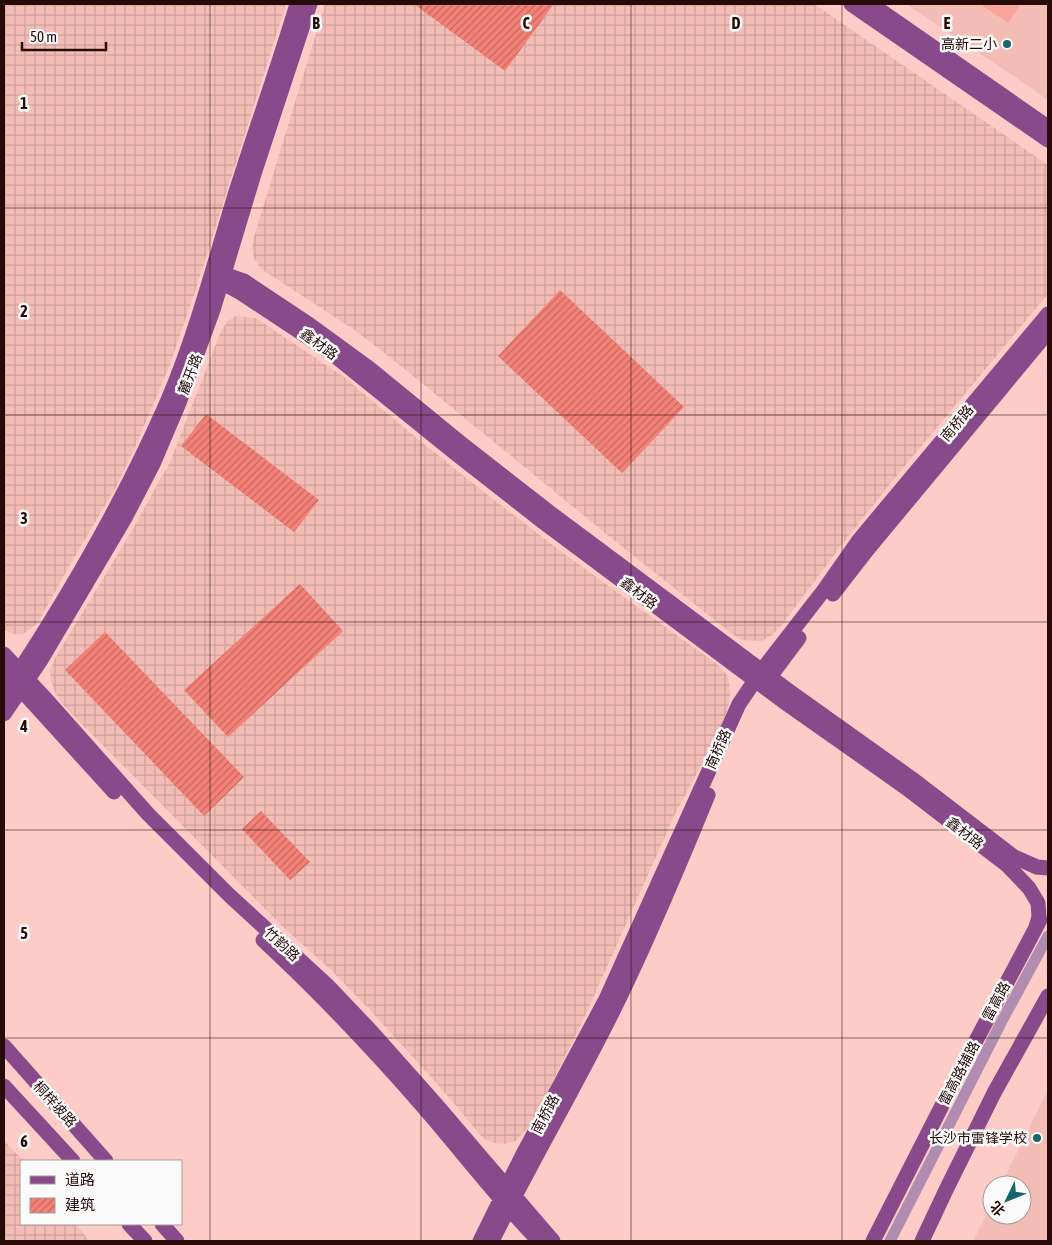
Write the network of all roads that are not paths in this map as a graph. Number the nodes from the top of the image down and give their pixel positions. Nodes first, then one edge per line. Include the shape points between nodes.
1 (297, 4) edge
2 (310, 4) edge
3 (851, 4) edge
4 (871, 4) edge
5 (1048, 127) edge
6 (1048, 140) edge
7 (217, 277) junction
8 (1048, 314) edge
9 (1048, 332) edge
10 (4, 654) edge
11 (17, 678) edge
12 (762, 678) junction
13 (4, 694) edge
14 (4, 714) edge
15 (1048, 868) edge
16 (1048, 906) edge
17 (1042, 932) edge
18 (1048, 949) edge
19 (1048, 996) edge
20 (4, 1046) edge
21 (4, 1086) edge
22 (71, 1160) edge
23 (105, 1160) edge
24 (508, 1197) junction
25 (130, 1225) edge
26 (163, 1225) edge
27 (145, 1241) edge
28 (177, 1241) edge
29 (480, 1241) edge
30 (492, 1241) edge
31 (538, 1241) edge
32 (553, 1241) edge
33 (873, 1241) edge
34 (890, 1241) edge
35 (896, 1241) edge
36 (922, 1241) edge

1 - 7 main road, 麓开路 via 244,168
2 - 7 main road, 麓开路
3 - 6 main road
4 - 5 main road
7 - 11 main road, 麓开路 via 142,456 78,576
7 - 12 main road, 鑫材路 via 244,281 336,344
8 - 12 main road, 南桥路 via 859,540
9 - 12 main road, 南桥路
10 - 11 main road, 竹韵路
11 - 13 main road, 麓开路
11 - 14 main road, 麓开路
11 - 24 main road, 竹韵路 via 140,820 318,992
12 - 15 main road, 鑫材路 via 911,778 1014,857 1037,868
12 - 17 main road, 鑫材路 via 1014,872 1038,902
12 - 24 main road, 南桥路 via 616,1006
16 - 17 main road, 雷高路辅路
17 - 33 main road, 雷高路辅路 via 953,1084
17 - 34 street, 雷高路 via 1002,1021
18 - 35 street, 雷高路
19 - 36 main road via 994,1093
20 - 23 main road, 桐梓坡路
21 - 22 main road, 桐梓坡路
24 - 29 main road, 南桥路
24 - 30 main road, 南桥路
24 - 31 main road, 竹韵路
24 - 32 main road, 竹韵路
25 - 27 main road
26 - 28 main road

